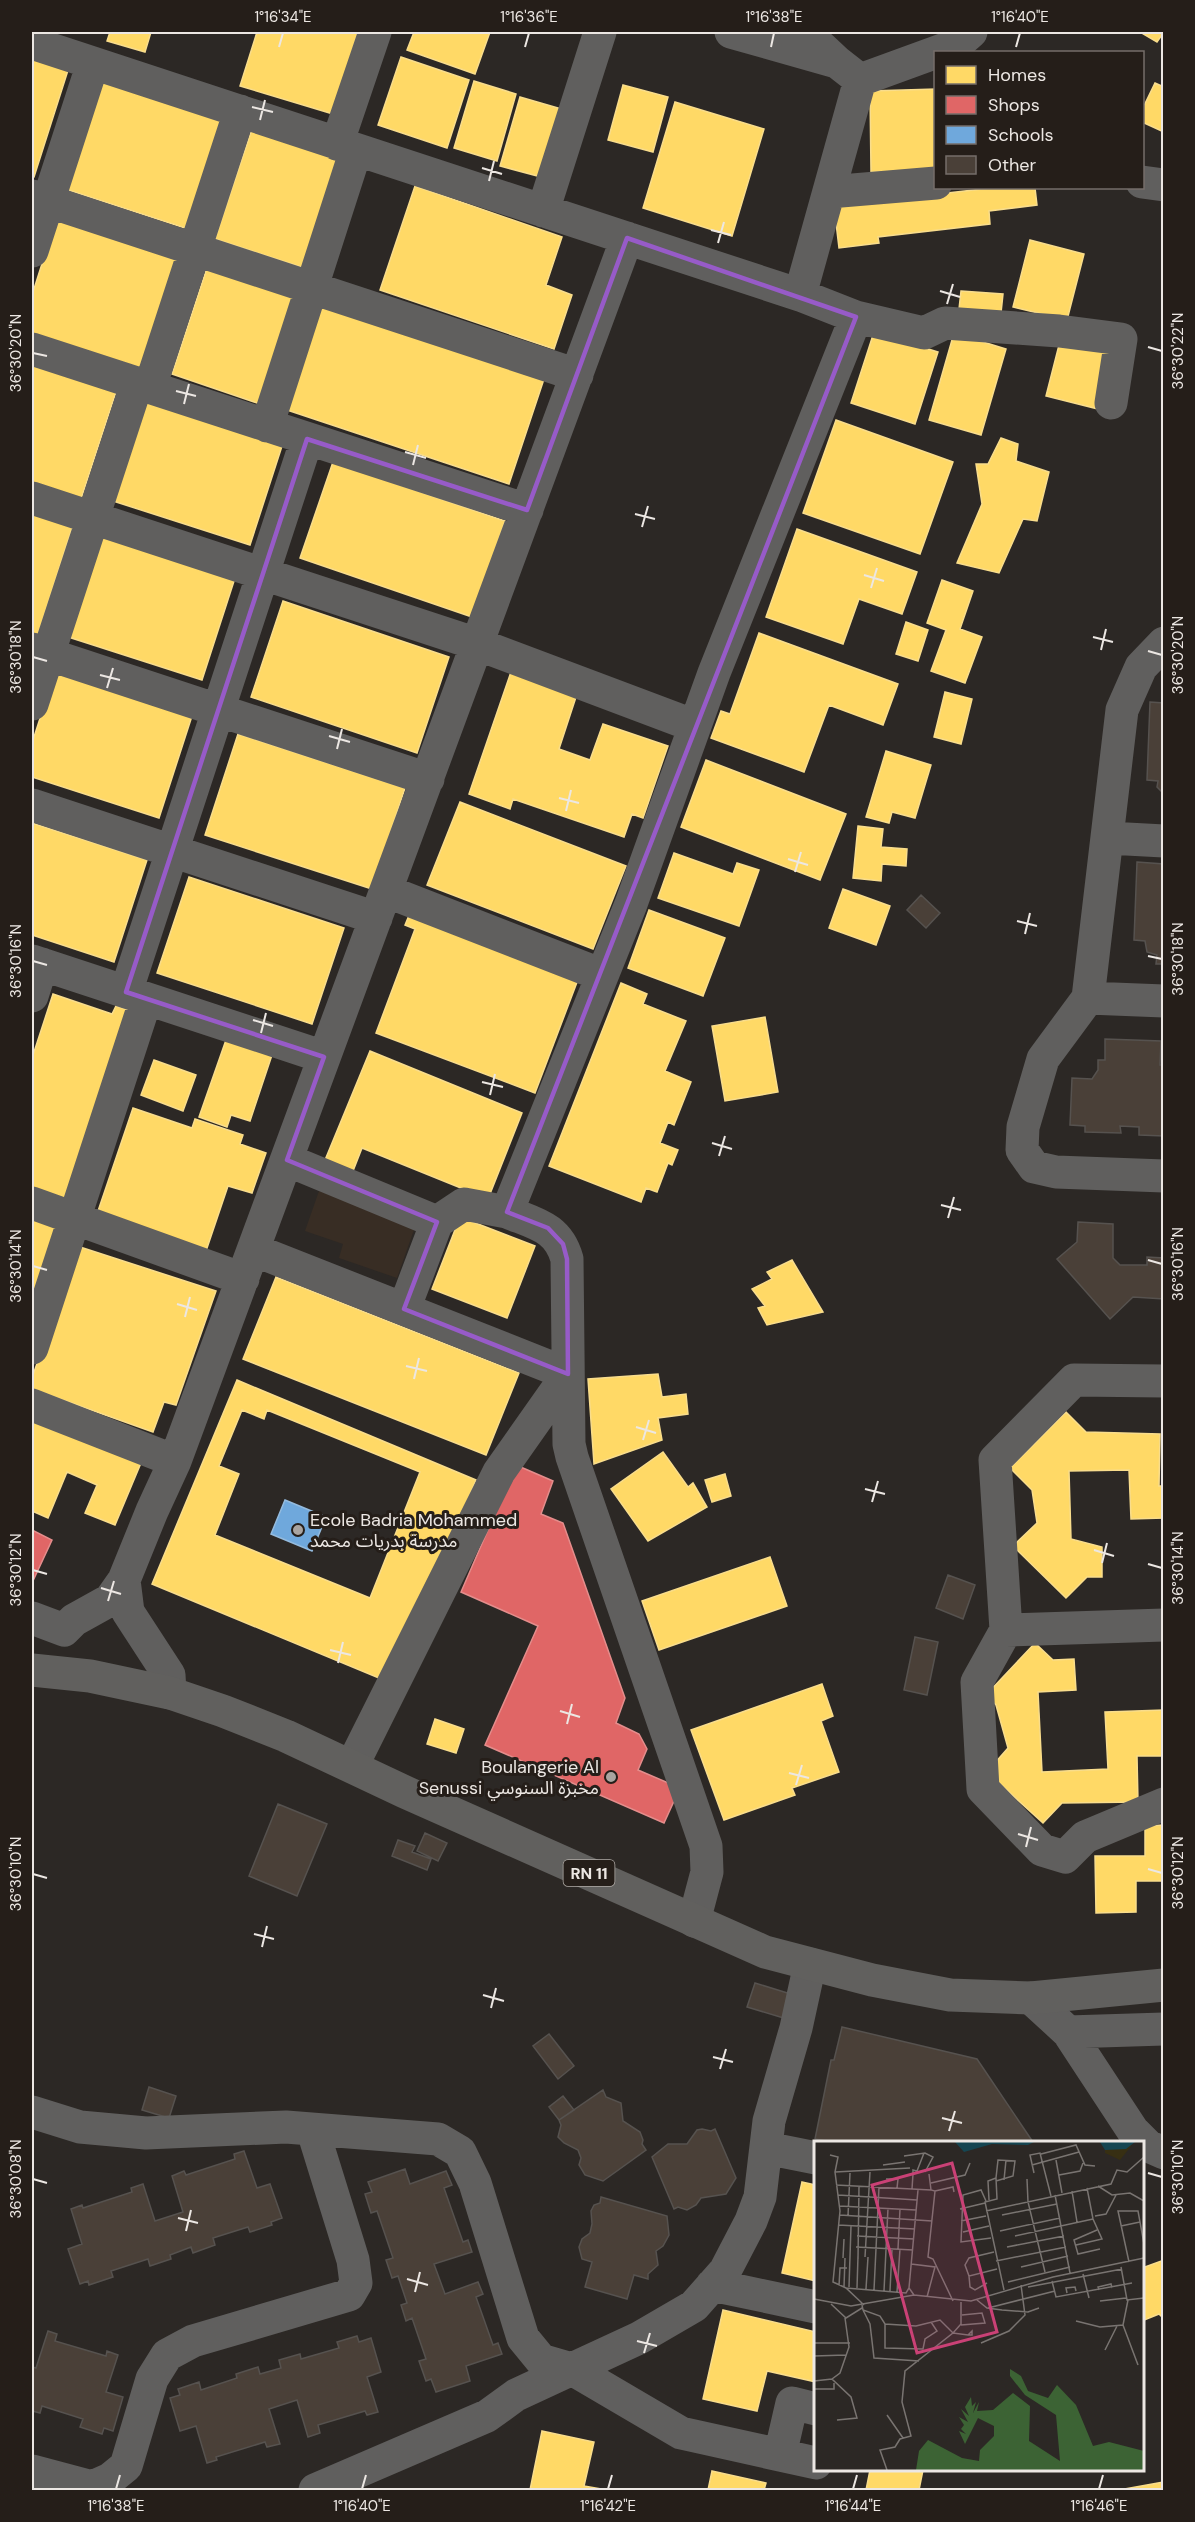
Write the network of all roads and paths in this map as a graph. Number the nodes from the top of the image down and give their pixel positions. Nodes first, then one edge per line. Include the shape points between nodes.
1 (375, 32) edge
2 (600, 32) edge
3 (805, 32) edge
4 (971, 32) edge
5 (752, 34) edge
6 (32, 43) edge
7 (93, 63) junction
8 (849, 71) junction
9 (240, 111) junction
10 (346, 147) junction
11 (1144, 182) edge
12 (934, 183) edge
13 (1164, 185) edge
14 (829, 192) junction
15 (39, 199) edge
16 (543, 211) junction
17 (627, 238) junction
18 (195, 249) junction
19 (32, 251) edge
20 (311, 288) junction
21 (800, 295) junction
22 (856, 317) junction
23 (32, 349) edge
24 (577, 375) junction
25 (143, 385) junction
26 (1111, 404) dead end
27 (267, 426) junction
28 (307, 439) junction
29 (32, 498) edge
30 (527, 510) junction
31 (92, 518) junction
32 (263, 574) junction
33 (1164, 643) edge
34 (477, 644) junction
35 (40, 652) edge
36 (1152, 668) edge
37 (32, 704) edge
38 (219, 710) junction
39 (695, 726) junction
40 (428, 779) junction
41 (32, 805) edge
42 (1108, 838) junction
43 (1164, 841) edge
44 (172, 852) junction
45 (381, 904) junction
46 (37, 963) edge
47 (602, 975) junction
48 (136, 995) junction
49 (32, 996) edge
50 (1088, 998) junction
51 (1164, 1001) edge
52 (324, 1057) junction
53 (286, 1160) junction
54 (1164, 1176) edge
55 (512, 1199) junction
56 (32, 1203) edge
57 (74, 1218) junction
58 (438, 1222) junction
59 (248, 1264) junction
60 (404, 1309) junction
61 (32, 1348) edge
62 (568, 1374) junction
63 (1164, 1382) edge
64 (32, 1405) edge
65 (176, 1461) junction
66 (124, 1580) junction
67 (32, 1618) edge
68 (1164, 1625) edge
69 (64, 1629) junction
70 (1006, 1630) junction
71 (39, 1671) edge
72 (170, 1693) junction
73 (352, 1766) junction
74 (1164, 1804) edge
75 (694, 1921) junction
76 (810, 1964) junction
77 (1164, 1985) edge
78 (1031, 1998) junction
79 (1164, 2029) edge
80 (1068, 2032) junction
81 (32, 2112) edge
82 (313, 2131) junction
83 (1143, 2141) edge
84 (1144, 2142) edge
85 (766, 2148) junction
86 (1163, 2153) edge
87 (814, 2158) edge
88 (712, 2285) junction
89 (814, 2307) edge
90 (572, 2369) junction
91 (814, 2408) edge
92 (780, 2455) junction
93 (814, 2463) edge
94 (32, 2471) edge
95 (315, 2490) edge

1 - 10 street
2 - 16 street
3 - 8 street
4 - 8 street via 956,45
5 - 8 street
6 - 7 street
7 - 9 street
7 - 15 street
8 - 14 street
9 - 10 street
9 - 18 street
10 - 16 street
10 - 20 street
11 - 13 street
12 - 14 street
14 - 21 street
15 - 18 street
15 - 19 street
16 - 17 street
17 - 21 street
17 - 24 street
18 - 20 street
18 - 25 street
20 - 24 street
20 - 27 street
21 - 22 street
22 - 26 street via 924,333 945,323 1121,339
22 - 39 street
23 - 25 street
24 - 30 street
25 - 27 street
25 - 31 street
27 - 28 street
28 - 30 street
28 - 32 street
29 - 31 street
30 - 34 street
31 - 32 street
31 - 35 street
32 - 34 street
32 - 38 street
33 - 36 street
34 - 39 street
34 - 40 street
35 - 37 street
35 - 38 street
36 - 42 street via 1122,710
38 - 40 street
38 - 44 street
39 - 47 street
40 - 45 street
41 - 44 street
42 - 43 street
42 - 50 street
44 - 45 street
44 - 48 street
45 - 47 street
45 - 52 street
46 - 48 street
46 - 49 street
47 - 55 street
48 - 52 street
48 - 57 street
50 - 51 street
50 - 54 street via 1043,1059 1023,1127 1022,1150 1034,1167 1056,1172
52 - 53 street
53 - 58 street
53 - 59 street
55 - 58 street via 464,1204
55 - 62 street via 563,1244 567,1259
56 - 57 street
57 - 59 street
57 - 61 street
58 - 60 street
59 - 60 street
59 - 65 street
60 - 62 street
62 - 73 street via 499,1472
62 - 75 street via 572,1456 706,1846 707,1872
63 - 70 street via 1074,1380 995,1460
64 - 65 street
65 - 66 street
66 - 69 street via 110,1600
66 - 72 street via 128,1612 169,1675
67 - 69 street
68 - 70 street
69 - 71 street via 51,1642
70 - 74 street via 977,1682 983,1789 1042,1850 1065,1857 1085,1837
71 - 72 main road, RN 11 via 90,1676
72 - 73 main road, RN 11 via 286,1736
73 - 75 main road, RN 11
75 - 76 main road, RN 11 via 765,1952
76 - 78 main road, RN 11 via 950,1995
76 - 85 street via 769,2121
77 - 78 main road, RN 11
78 - 80 street
79 - 80 street
80 - 83 street
81 - 82 street via 80,2127 146,2133 286,2127
82 - 90 street via 438,2139 460,2152 475,2183 523,2338 541,2360
82 - 94 street via 353,2260 356,2283 349,2295 194,2341 167,2355 152,2379 126,2466 110,2479 92,2487
84 - 86 street
85 - 87 street
85 - 88 street via 757,2205 724,2271
88 - 89 street
88 - 90 street via 694,2306 639,2338
90 - 92 street via 681,2433
90 - 95 street via 516,2395 487,2416
91 - 92 street via 792,2403
92 - 93 street

